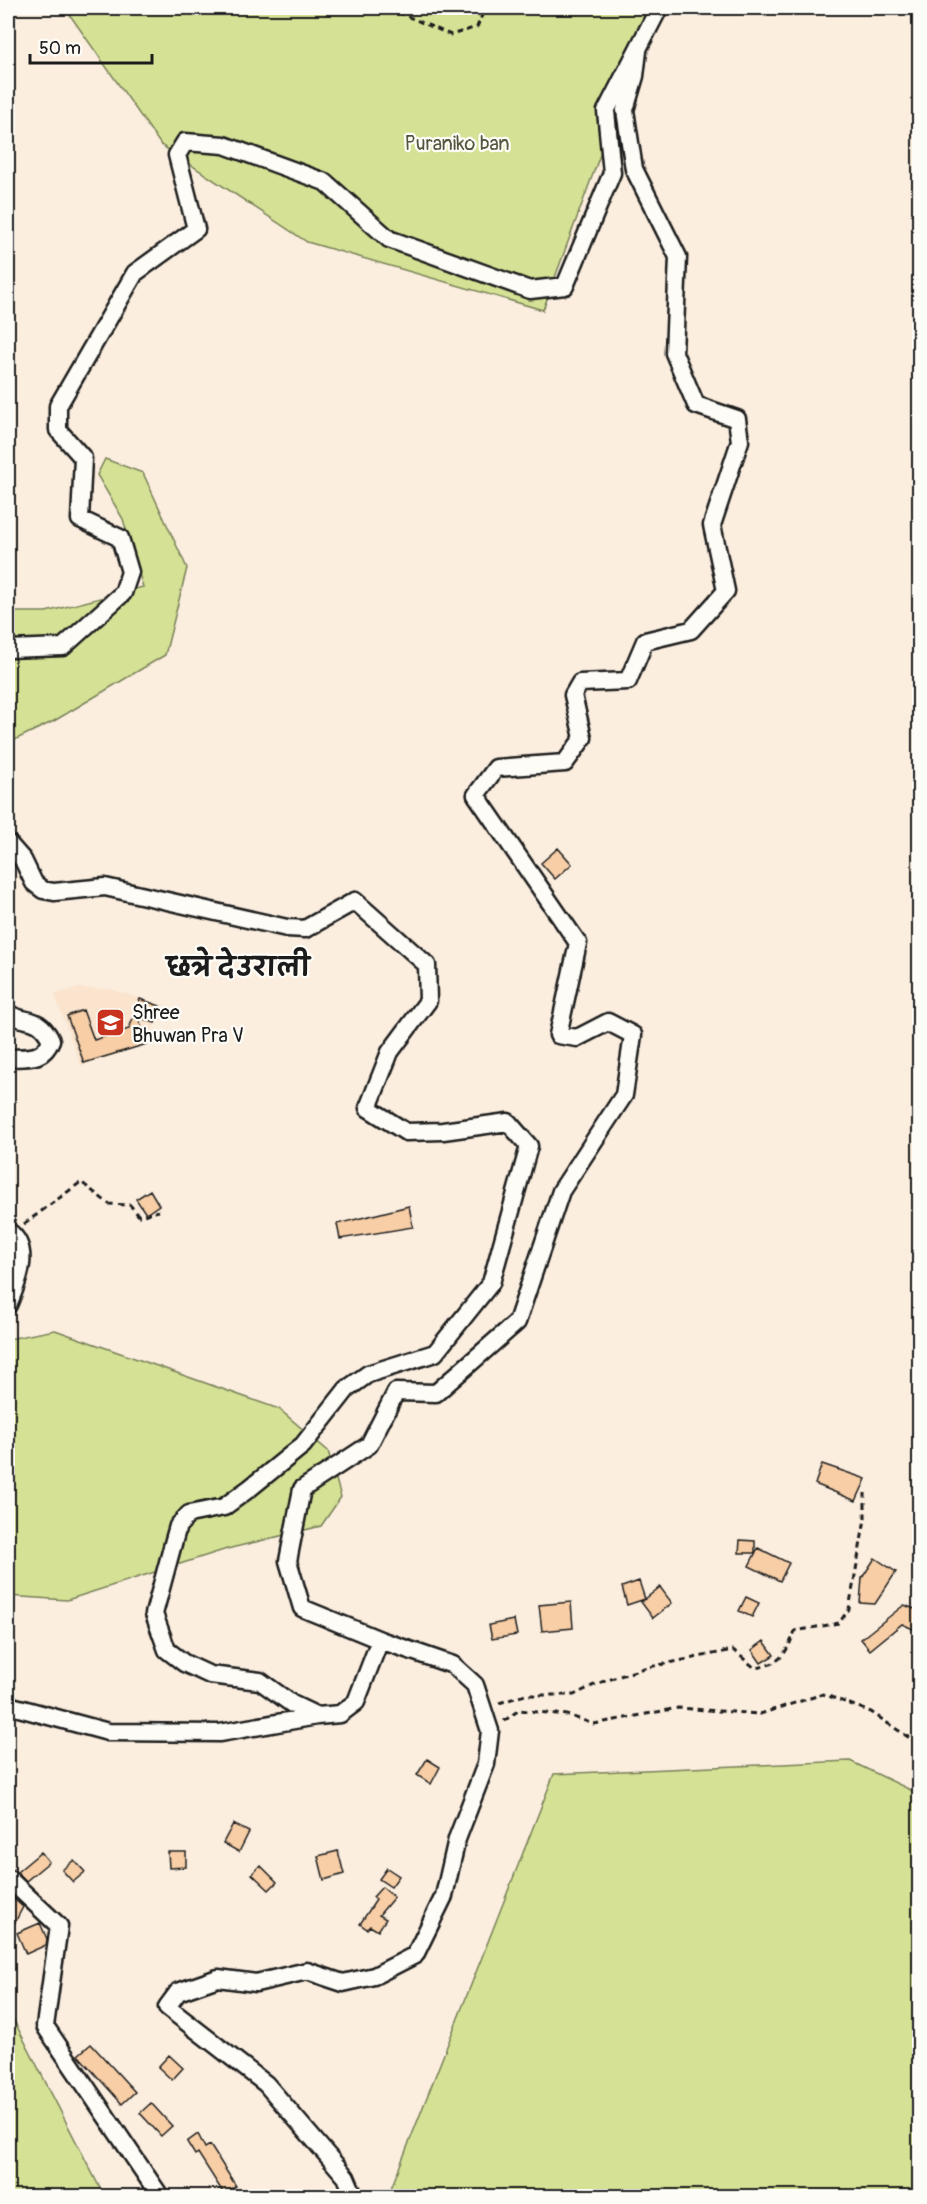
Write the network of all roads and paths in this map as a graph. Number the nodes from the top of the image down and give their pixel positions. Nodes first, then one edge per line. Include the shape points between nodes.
1 (388, 8) edge
2 (485, 8) edge
3 (659, 8) edge
4 (638, 51) junction
5 (8, 649) edge
6 (8, 843) edge
7 (8, 1013) edge
8 (8, 1058) edge
9 (159, 1211) dead end
10 (9, 1232) edge
11 (8, 1305) edge
12 (865, 1493) dead end
13 (380, 1640) junction
14 (8, 1705) edge
15 (317, 1716) junction
16 (489, 1726) junction
17 (920, 1745) edge
18 (8, 1878) edge
19 (160, 2196) edge
20 (354, 2196) edge

1 - 2 path via 451,34 477,27
3 - 4 street
4 - 5 street via 606,111 612,173 565,286 530,290 389,239 326,182 224,145 185,142 177,155 196,229 135,273 58,406 58,430 83,458 80,519 120,538 130,572 123,593 63,647
4 - 13 street via 625,110 634,169 678,257 674,353 696,405 737,419 740,441 712,525 726,591 691,630 645,641 628,681 580,683 573,695 583,738 565,763 496,768 476,795 578,943 558,1035 577,1038 608,1022 633,1035 624,1095 561,1191 517,1322 436,1393 396,1392 369,1445 302,1489 288,1561 302,1608
6 - 15 street via 23,860 34,883 54,892 105,887 305,929 355,901 427,965 428,1001 390,1052 368,1108 406,1132 508,1122 529,1146 491,1283 435,1353 368,1374 347,1389 303,1445 250,1488 224,1507 189,1514 178,1526 154,1614 166,1650 184,1664 210,1675 260,1681
7 - 8 street via 30,1019 45,1029 51,1040 47,1051 38,1057
9 - 10 path via 140,1216 130,1205 109,1204 81,1182
10 - 11 street via 23,1257 20,1277
12 - 16 path via 865,1519 849,1609 839,1623 795,1631 786,1655 767,1666 755,1668 733,1650 644,1668 574,1695 500,1701
13 - 15 street via 356,1702 340,1714
13 - 16 street via 453,1665 474,1685
14 - 15 street via 108,1732 220,1733
16 - 17 path via 519,1710 567,1715 594,1724 678,1708 760,1714 823,1694 871,1712
16 - 20 street via 486,1764 458,1839 444,1896 415,1955 374,1976 343,1983 307,1971 256,1983 219,1978 178,1992 167,2007 266,2084 346,2177
18 - 19 street via 59,1926 45,2026

